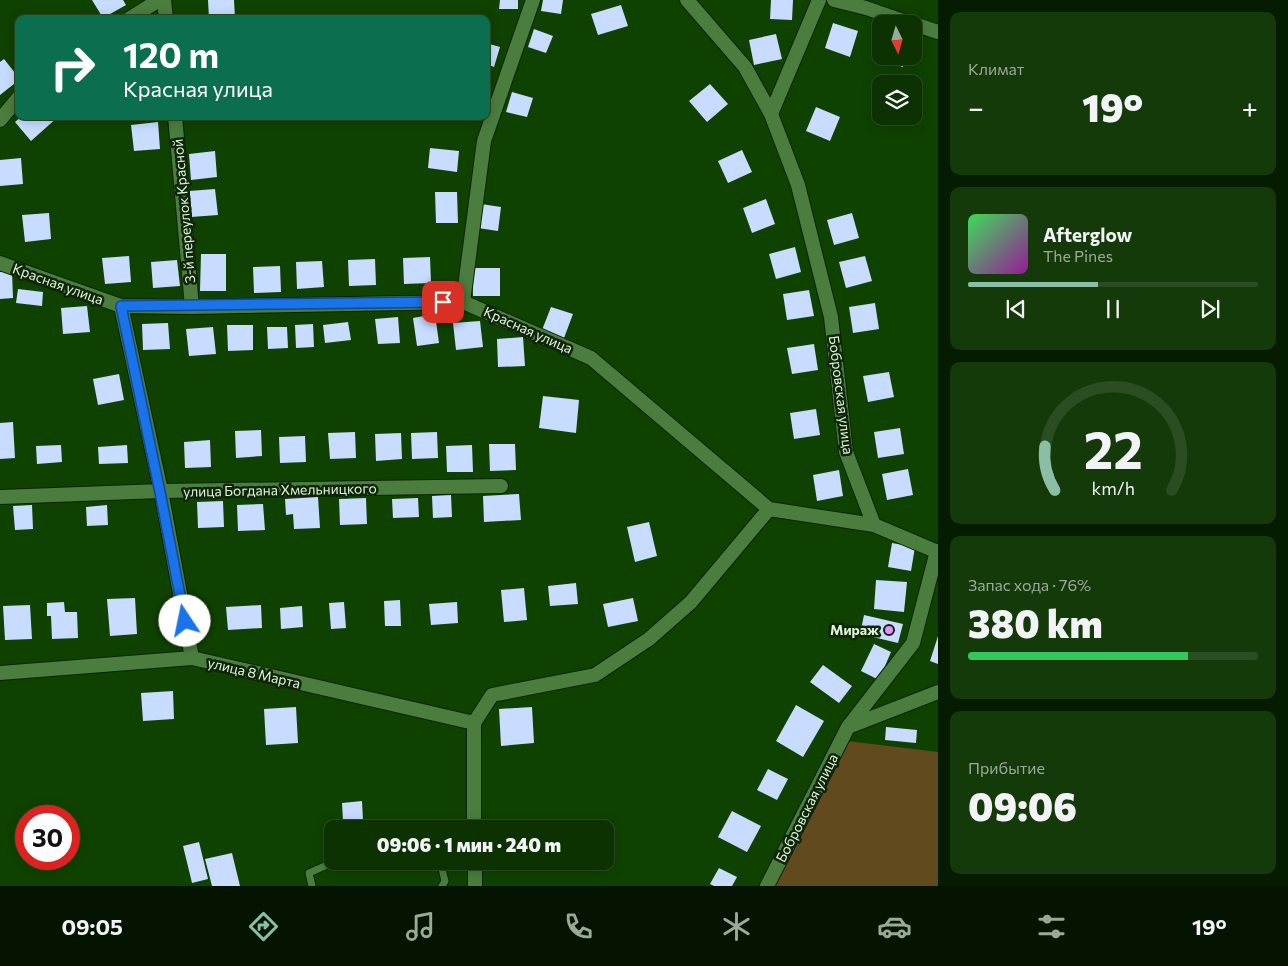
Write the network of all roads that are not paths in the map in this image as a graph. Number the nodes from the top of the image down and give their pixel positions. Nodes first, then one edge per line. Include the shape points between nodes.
1 (159, 0) edge
2 (164, 0) edge
3 (533, 0) edge
4 (687, 0) edge
5 (819, 0) edge
6 (834, 0) edge
7 (867, 4) edge
8 (135, 15) edge
9 (166, 15) edge
10 (892, 15) edge
11 (922, 27) edge
12 (938, 32) edge
13 (15, 102) edge
14 (771, 114) junction
15 (0, 120) edge
16 (175, 120) edge
17 (0, 263) edge
18 (462, 302) junction
19 (121, 306) junction
20 (192, 307) junction
21 (501, 486) dead end
22 (160, 492) junction
23 (0, 497) edge
24 (769, 509) junction
25 (874, 525) junction
26 (938, 552) edge
27 (192, 658) junction
28 (0, 673) edge
29 (938, 692) edge
30 (474, 724) junction
31 (848, 727) junction
32 (474, 820) edge
33 (324, 866) edge
34 (442, 870) edge
35 (475, 870) edge
36 (312, 886) edge
37 (442, 886) edge
38 (475, 886) edge
39 (767, 886) edge

1 - 8 street
2 - 9 street
3 - 18 street via 484,141
4 - 14 street, Бобровская улица via 745,67
5 - 14 street
6 - 7 street
7 - 10 street
11 - 12 street
13 - 15 street
14 - 25 street, Бобровская улица via 798,186 831,317 846,452
16 - 20 street, 3-й переулок Красной
17 - 19 street, Красная улица
18 - 20 street, Красная улица
18 - 24 street, Красная улица via 591,358
19 - 20 street, Красная улица
19 - 22 street
21 - 22 street, улица Богдана Хмельницкого
22 - 23 street, улица Богдана Хмельницкого
22 - 27 street
24 - 25 street
24 - 30 street via 691,602 649,639 595,675 492,695
25 - 26 street, Бобровская улица
26 - 31 street, Бобровская улица via 913,643
27 - 28 street, улица 8 Марта
27 - 30 street, улица 8 Марта
29 - 31 street
30 - 32 street
31 - 39 street, Бобровская улица
33 - 36 lane via 309,873
34 - 37 lane via 445,881
35 - 38 street

